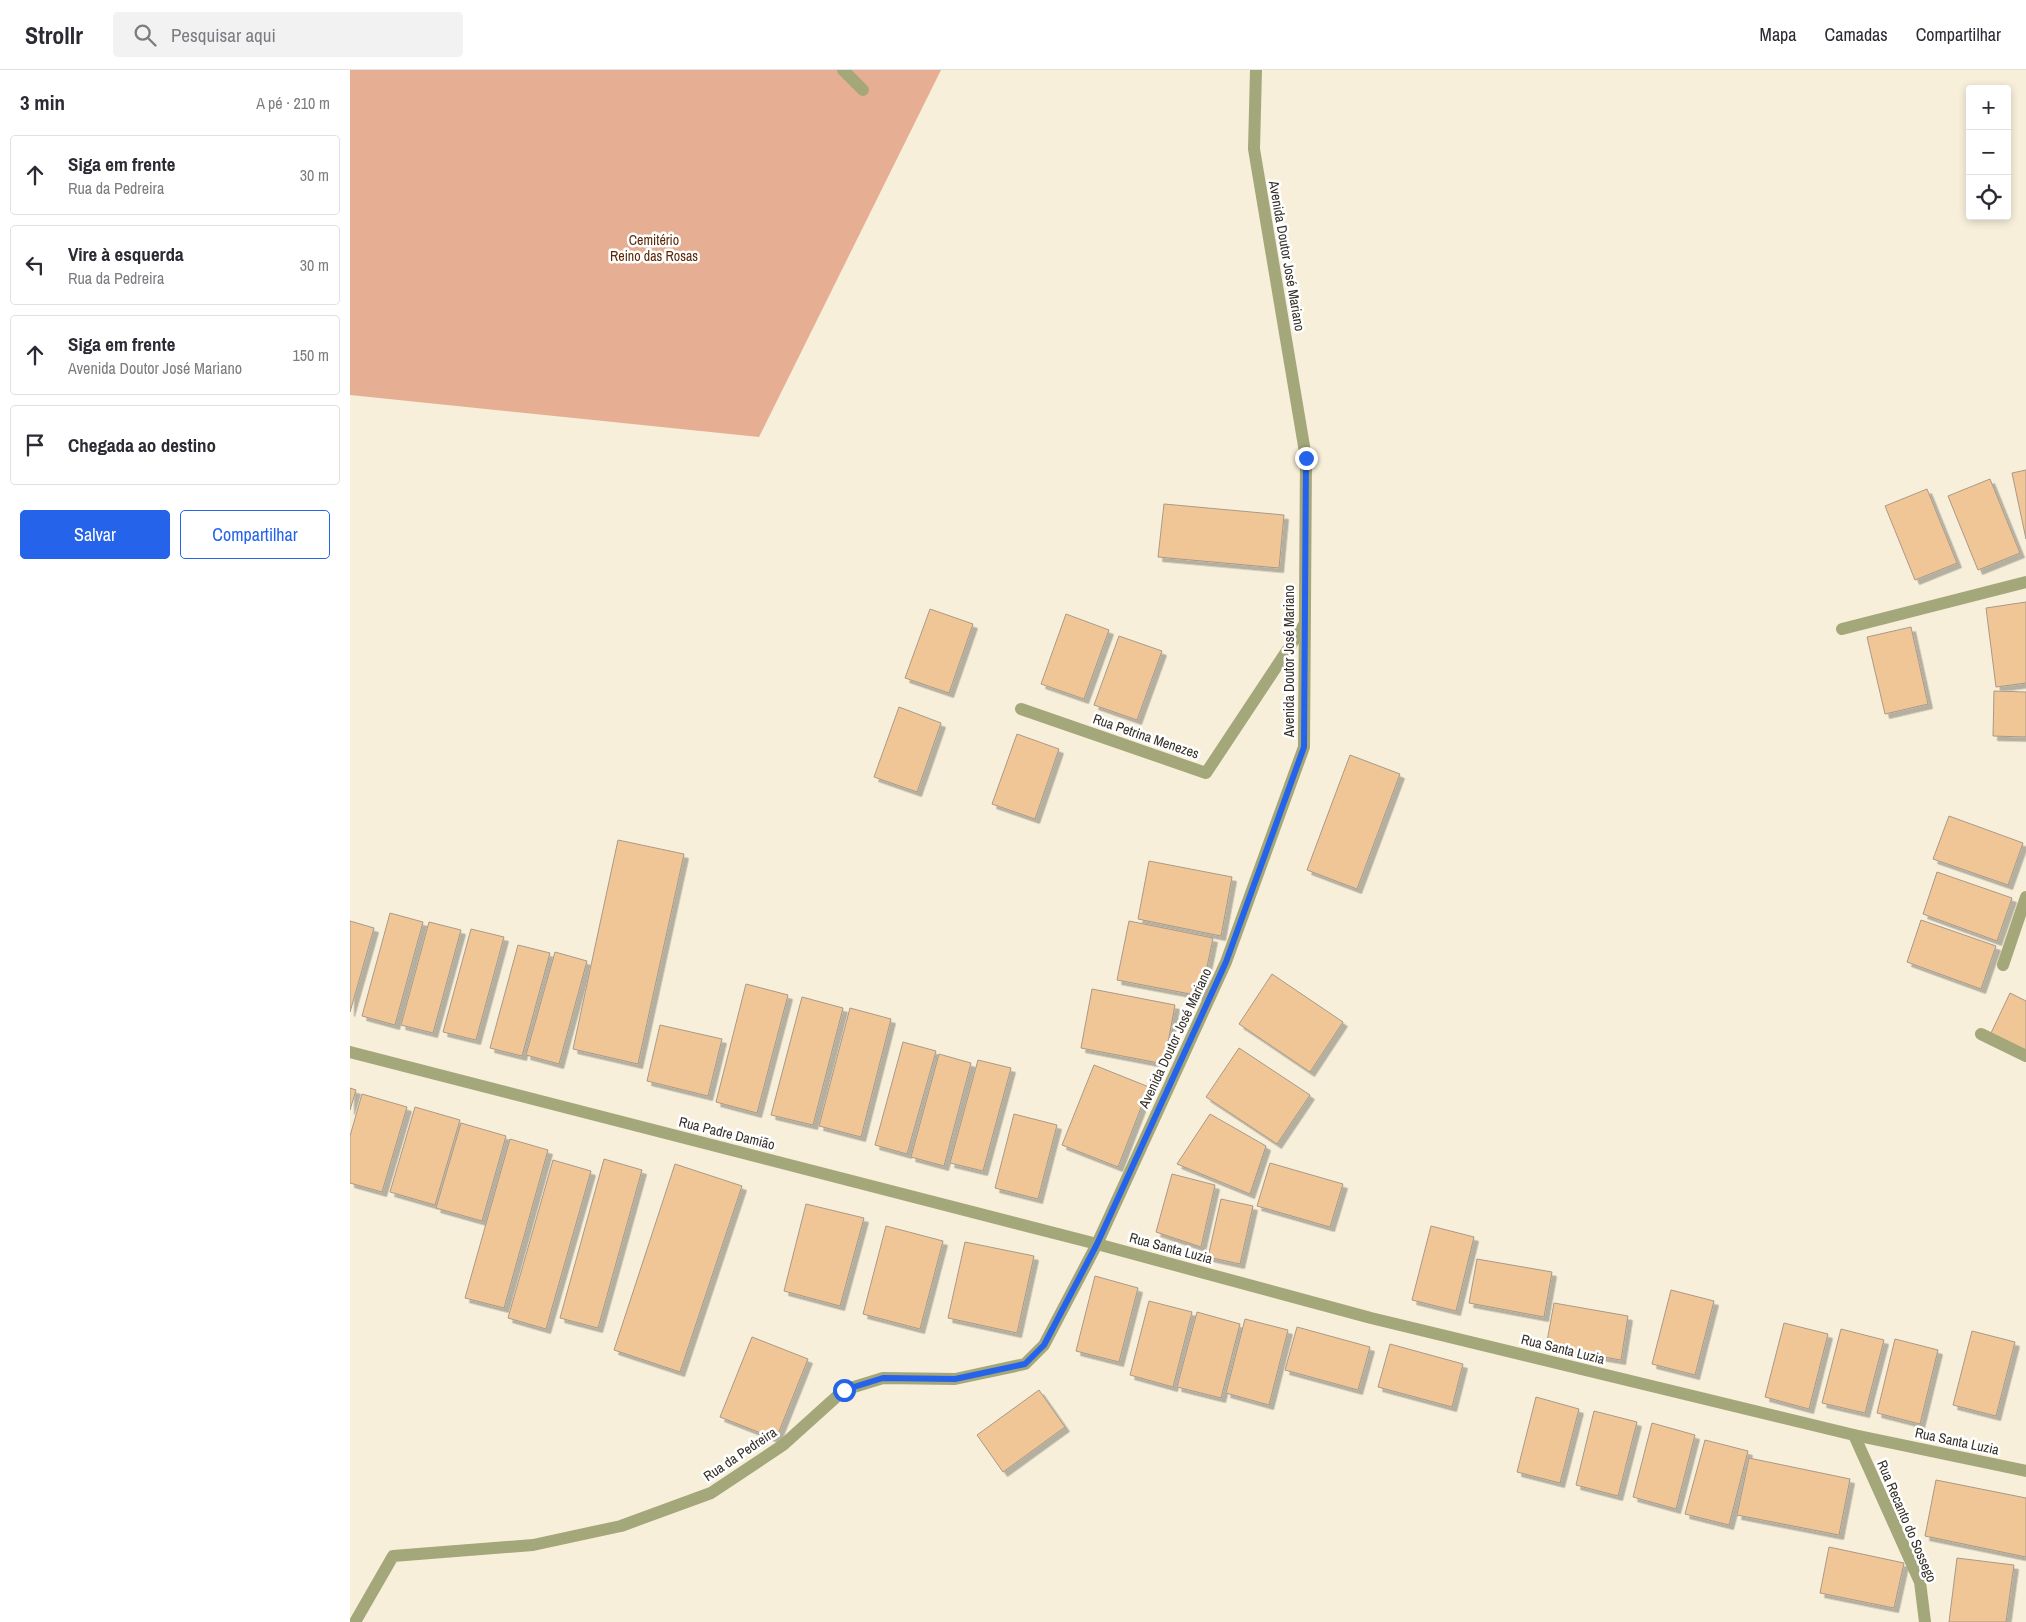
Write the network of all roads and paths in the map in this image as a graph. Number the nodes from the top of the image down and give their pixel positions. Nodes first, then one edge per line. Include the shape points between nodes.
1 (844, 70) edge
2 (1256, 70) edge
3 (863, 90) dead end
4 (2026, 582) edge
5 (1304, 625) junction
6 (1842, 629) dead end
7 (1020, 709) dead end
8 (2026, 898) edge
9 (2003, 965) dead end
10 (1980, 1034) dead end
11 (350, 1052) edge
12 (2026, 1056) edge
13 (1097, 1244) junction
14 (1854, 1434) junction
15 (2026, 1471) edge
16 (355, 1622) edge
17 (1925, 1622) edge

1 - 3 street
2 - 5 street, Avenida Doutor José Mariano via 1254,149 1306,458
4 - 6 street
5 - 7 street, Rua Petrina Menezes via 1206,773
5 - 13 street, Avenida Doutor José Mariano via 1304,747 1226,962
8 - 9 street
10 - 12 street
11 - 13 street, Rua Padre Damião
13 - 14 street, Rua Santa Luzia via 1371,1318
13 - 16 street, Rua da Pedreira via 1044,1345 1025,1364 955,1379 883,1378 844,1390 783,1445 711,1493 621,1526 533,1545 393,1556
14 - 15 street, Rua Santa Luzia
14 - 17 street, Rua Recanto do Sossego via 1920,1582

